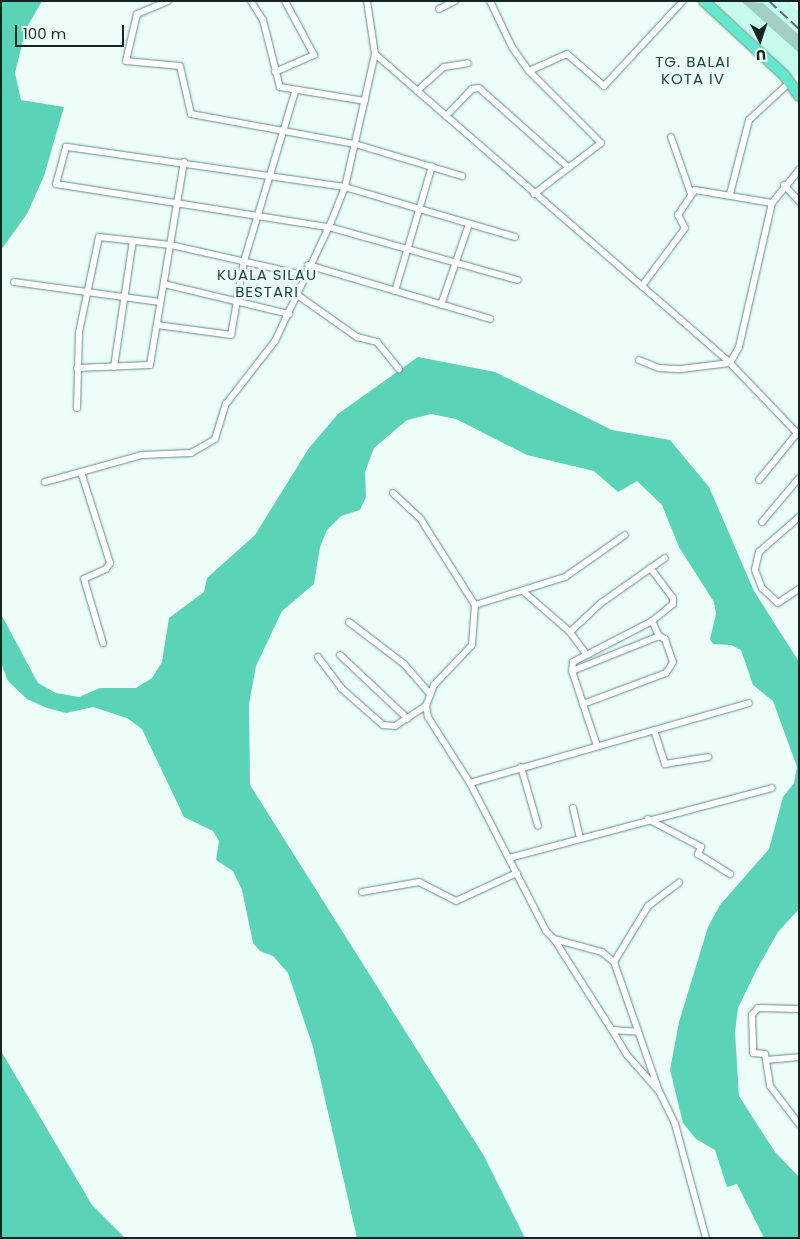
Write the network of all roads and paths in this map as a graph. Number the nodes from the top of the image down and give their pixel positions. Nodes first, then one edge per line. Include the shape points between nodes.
1 (168, 1) edge
2 (251, 1) edge
3 (285, 1) edge
4 (367, 1) edge
5 (455, 1) edge
6 (490, 1) edge
7 (683, 1) edge
8 (704, 1) edge
9 (439, 9) dead end
10 (375, 54) junction
11 (468, 63) dead end
12 (275, 72) junction
13 (529, 72) junction
14 (790, 82) junction
15 (417, 91) junction
16 (294, 92) junction
17 (799, 96) edge
18 (365, 101) junction
19 (446, 116) junction
20 (284, 132) junction
21 (671, 137) dead end
22 (355, 144) junction
23 (184, 162) junction
24 (432, 166) junction
25 (569, 168) junction
26 (799, 170) edge
27 (270, 174) junction
28 (462, 176) dead end
29 (784, 185) junction
30 (345, 187) junction
31 (534, 194) junction
32 (691, 194) junction
33 (730, 194) junction
34 (799, 201) edge
35 (178, 202) junction
36 (772, 203) junction
37 (420, 208) junction
38 (257, 214) junction
39 (469, 224) junction
40 (329, 227) junction
41 (515, 237) dead end
42 (133, 240) junction
43 (171, 244) junction
44 (408, 249) junction
45 (244, 261) junction
46 (456, 263) junction
47 (308, 265) junction
48 (304, 275) junction
49 (518, 280) dead end
50 (14, 282) dead end
51 (164, 284) junction
52 (642, 286) junction
53 (395, 291) junction
54 (85, 293) junction
55 (296, 294) junction
56 (123, 298) junction
57 (238, 300) junction
58 (160, 302) junction
59 (441, 305) junction
60 (289, 314) junction
61 (490, 319) dead end
62 (157, 325) junction
63 (640, 360) dead end
64 (730, 363) junction
65 (114, 367) junction
66 (77, 368) junction
67 (399, 369) dead end
68 (77, 408) dead end
69 (798, 433) edge
70 (81, 472) junction
71 (799, 478) edge
72 (759, 480) dead end
73 (45, 482) dead end
74 (393, 492) dead end
75 (799, 517) edge
76 (762, 522) dead end
77 (625, 535) dead end
78 (665, 558) dead end
79 (650, 568) junction
80 (799, 589) edge
81 (524, 592) junction
82 (475, 604) junction
83 (652, 621) junction
84 (349, 622) dead end
85 (570, 632) junction
86 (659, 636) junction
87 (103, 643) dead end
88 (586, 654) junction
89 (340, 655) dead end
90 (318, 657) dead end
91 (572, 671) junction
92 (429, 693) junction
93 (749, 703) dead end
94 (583, 704) junction
95 (426, 706) junction
96 (408, 719) junction
97 (654, 730) junction
98 (597, 746) junction
99 (708, 757) dead end
100 (521, 767) junction
101 (470, 783) junction
102 (772, 788) dead end
103 (573, 808) dead end
104 (648, 819) junction
105 (538, 826) dead end
106 (580, 839) junction
107 (509, 858) junction
108 (517, 873) junction
109 (730, 874) dead end
110 (679, 883) dead end
111 (362, 892) dead end
112 (554, 939) junction
113 (614, 962) junction
114 (799, 1009) edge
115 (612, 1030) junction
116 (638, 1032) junction
117 (799, 1057) edge
118 (766, 1060) junction
119 (659, 1091) junction
120 (799, 1124) edge
121 (706, 1238) edge

1 - 20 street via 137,14 126,62 180,66 188,110 193,115
2 - 12 street via 263,20
3 - 12 street via 314,55
4 - 10 street
5 - 9 street
6 - 13 street via 512,47
7 - 13 street via 604,86 568,54
8 - 14 highway
10 - 15 street
10 - 18 street
11 - 15 street via 444,68
12 - 16 street via 280,88
13 - 25 street via 601,143
14 - 17 highway
14 - 33 street via 750,120
15 - 19 street
16 - 18 street
16 - 20 street
18 - 22 street
19 - 25 street via 472,89 479,88
19 - 31 street
20 - 22 street
20 - 27 street
21 - 32 street
22 - 24 street
22 - 30 street
23 - 27 street
23 - 35 street
23 - 35 street via 66,146 56,184
24 - 28 street
24 - 37 street
25 - 31 street
26 - 29 street
27 - 30 street
27 - 38 street
29 - 34 street
29 - 36 street
30 - 37 street
30 - 40 street
31 - 52 street
32 - 33 street via 695,190
32 - 52 street via 678,216 684,228
33 - 36 street
35 - 38 street
35 - 43 street
36 - 64 street via 739,347
37 - 39 street
37 - 44 street
38 - 40 street
38 - 45 street
39 - 41 street
39 - 46 street
40 - 44 street
40 - 47 street
42 - 43 street
42 - 54 street via 96,239
42 - 56 street
43 - 45 street
43 - 51 street
44 - 46 street
44 - 53 street
45 - 48 street
45 - 57 street
46 - 49 street
46 - 59 street
47 - 48 street
47 - 53 street
48 - 55 street
50 - 54 street
51 - 57 street
51 - 58 street
52 - 64 street
53 - 59 street
54 - 56 street
54 - 66 street
55 - 60 street
55 - 67 street via 357,337 377,342
56 - 58 street
56 - 65 street
57 - 60 street
57 - 62 street via 228,337
58 - 62 street
59 - 61 street
60 - 70 street via 265,357 226,404 219,430 210,444 192,453 142,455
62 - 65 street via 149,367
63 - 64 street via 659,368 681,369
64 - 69 street
65 - 66 street
66 - 68 street
69 - 72 street
70 - 73 street
70 - 87 street via 110,563 106,569 84,579
71 - 76 street
74 - 82 street via 420,518
75 - 80 street via 759,552 755,570 762,588 778,603
77 - 81 street via 565,578
78 - 79 street
79 - 83 street via 674,600
79 - 85 street via 599,605
81 - 82 street
81 - 85 street
82 - 92 street via 472,645
83 - 86 street
83 - 88 street
84 - 92 street via 404,664
85 - 88 street
86 - 91 street
86 - 94 street via 664,639 673,662 672,668
88 - 91 street via 575,659
89 - 96 street
90 - 96 street via 341,688 383,725 395,726
91 - 94 street
92 - 95 street
93 - 97 street
94 - 98 street
95 - 96 street
95 - 101 street via 437,734
97 - 98 street
97 - 99 street via 665,764
98 - 100 street
100 - 101 street
100 - 105 street
101 - 107 street
102 - 104 street
103 - 106 street
104 - 106 street
104 - 109 street via 703,845 698,854
106 - 107 street
107 - 108 street
108 - 111 street via 456,901 419,882
108 - 112 street via 546,931
110 - 113 street via 648,906
112 - 113 street via 602,952
112 - 115 street
113 - 116 street
114 - 118 street via 758,1008 753,1012 753,1052 765,1054
115 - 116 street
115 - 119 street via 627,1055
116 - 119 street
117 - 118 street
118 - 120 street via 770,1086
119 - 121 street via 685,1155

